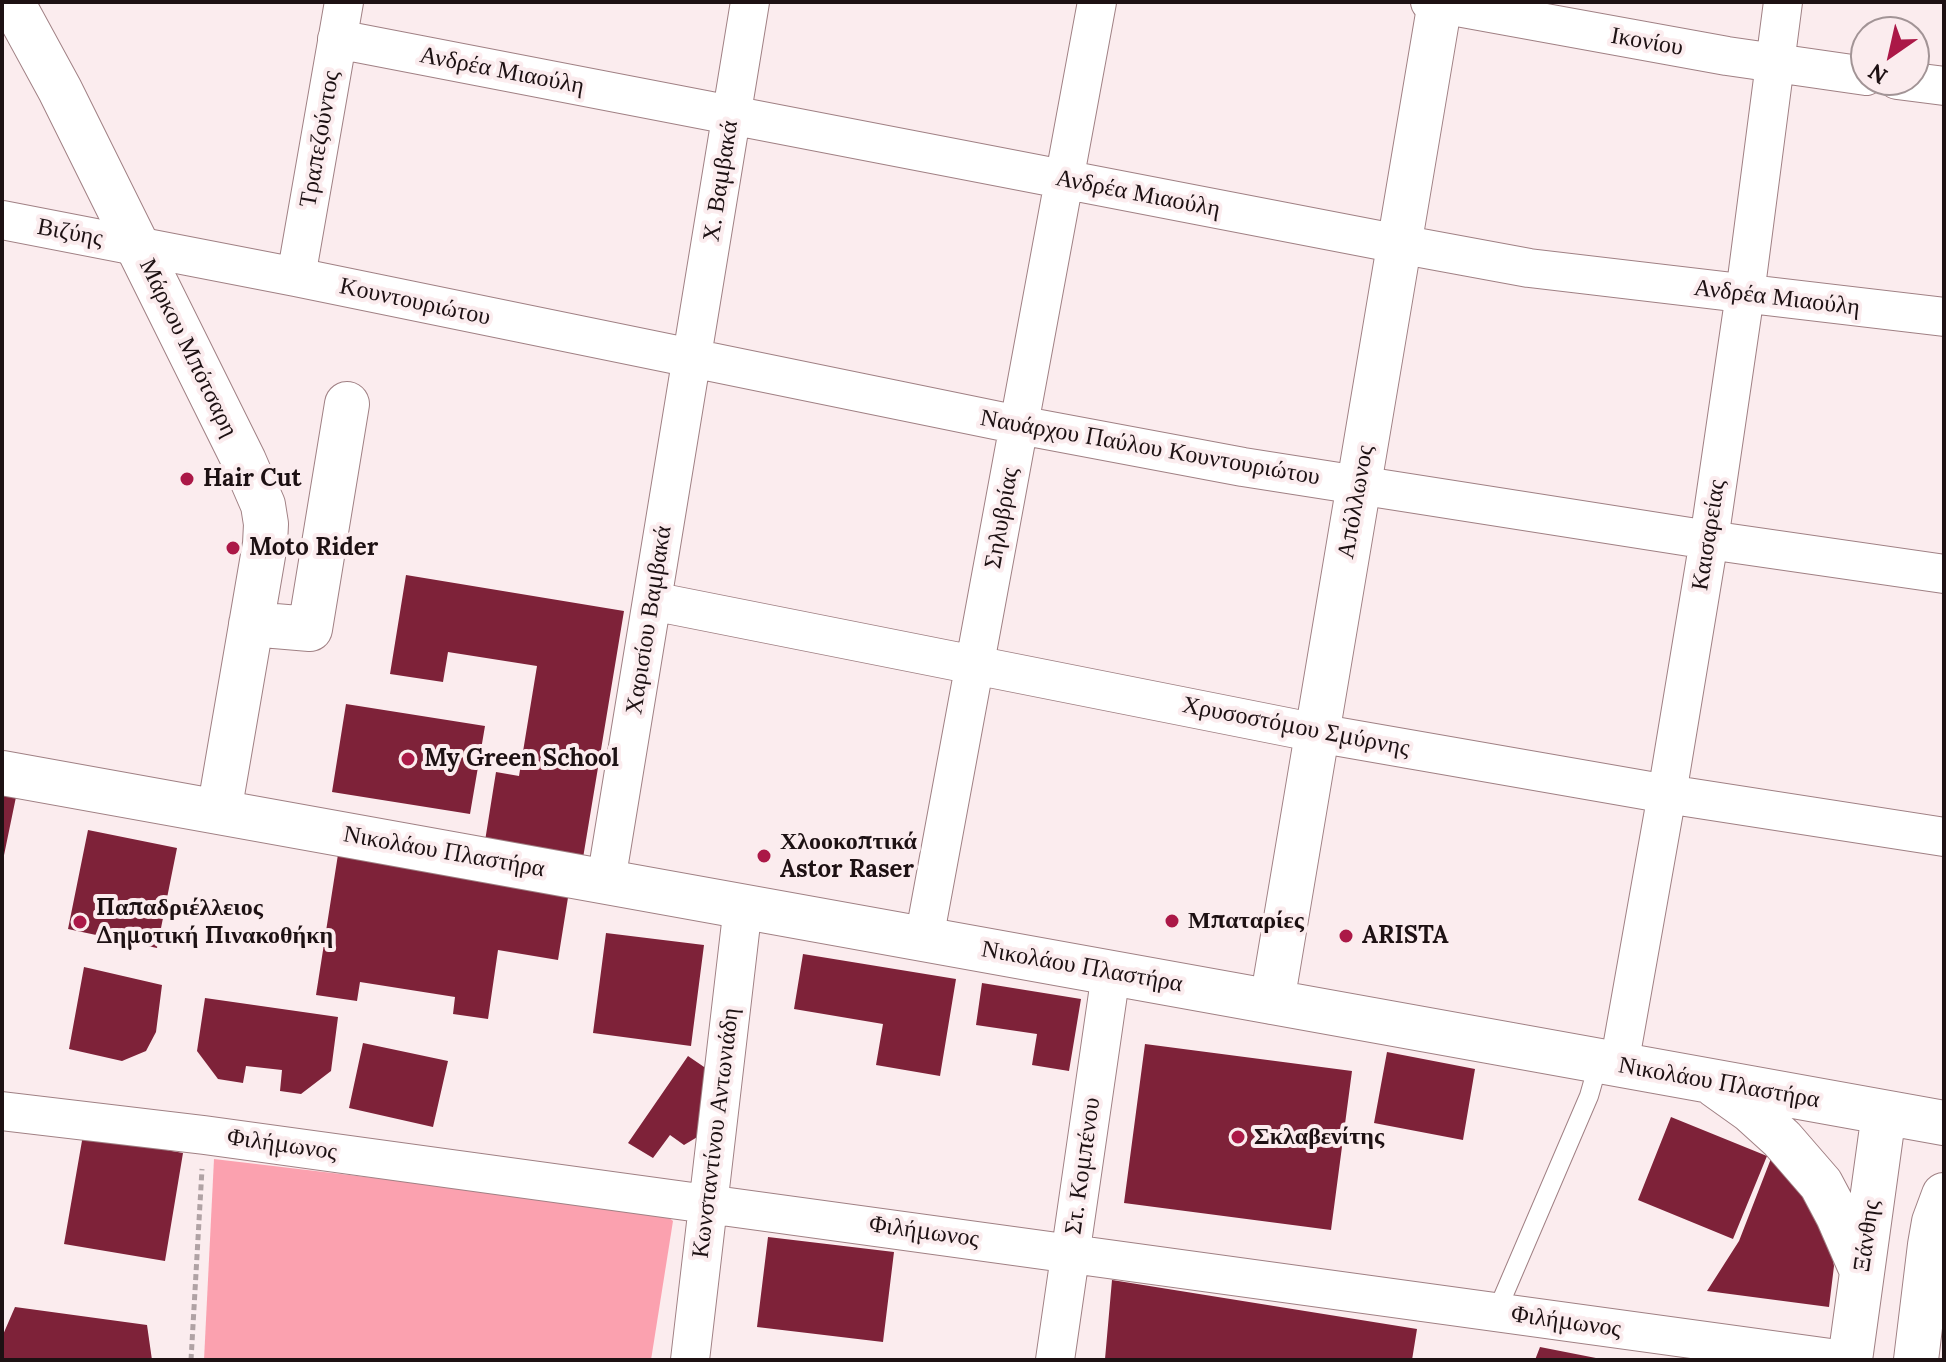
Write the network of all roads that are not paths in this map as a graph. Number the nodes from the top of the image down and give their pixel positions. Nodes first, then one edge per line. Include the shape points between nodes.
1 (12, 2) edge
2 (750, 2) edge
3 (1097, 2) edge
4 (1783, 2) edge
5 (1436, 3) edge
6 (340, 20) edge
7 (1775, 64) junction
8 (1850, 74) edge
9 (731, 115) junction
10 (1065, 180) junction
11 (2, 220) edge
12 (1399, 244) junction
13 (137, 246) junction
14 (296, 277) junction
15 (1745, 294) junction
16 (1944, 317) edge
17 (692, 359) junction
18 (347, 404) dead end
19 (1019, 425) junction
20 (1359, 486) junction
21 (1709, 540) junction
22 (1944, 574) edge
23 (652, 601) junction
24 (251, 624) junction
25 (975, 664) junction
26 (1317, 733) junction
27 (2, 773) edge
28 (1667, 794) junction
29 (219, 812) junction
30 (1944, 837) edge
31 (606, 881) junction
32 (743, 906) junction
33 (924, 939) junction
34 (1111, 973) junction
35 (1272, 1002) junction
36 (1609, 1063) junction
37 (1710, 1081) junction
38 (2, 1111) edge
39 (1884, 1113) junction
40 (1944, 1123) edge
41 (1944, 1195) edge
42 (708, 1203) junction
43 (1070, 1252) junction
44 (1862, 1271) junction
45 (1496, 1313) junction
46 (690, 1360) edge
47 (1055, 1360) edge
48 (1848, 1360) edge
49 (1916, 1360) edge

1 - 13 main road, Μάρκου Μπότσαρη
2 - 9 street, Χ. Βαμβακά
3 - 10 street, Σηλυβρίας
4 - 7 street, Καισαρείας
5 - 7 street, Ικονίου
5 - 12 main road, Απόλλωνος
6 - 9 street, Ανδρέα Μιαούλη
6 - 14 street, Τραπεζούντος
7 - 8 street, Ικονίου
7 - 15 street, Καισαρείας
9 - 10 street, Ανδρέα Μιαούλη
9 - 17 street, Χ. Βαμβακά
10 - 12 street, Ανδρέα Μιαούλη
10 - 19 street, Σηλυβρίας
11 - 13 street, Βιζύης
12 - 15 street, Ανδρέα Μιαούλη via 1529,268
12 - 20 main road, Απόλλωνος
13 - 14 street, Κουντουριώτου
13 - 24 main road, Μάρκου Μπότσαρη via 263,505 266,535
14 - 17 street, Κουντουριώτου
15 - 16 street, Ανδρέα Μιαούλη
15 - 21 street, Καισαρείας
17 - 19 street, Ναυάρχου Παύλου Κουντουριώτου
17 - 23 street, Χαρισίου Βαμβακά
18 - 24 main road via 310,629
19 - 20 street, Ναυάρχου Παύλου Κουντουριώτου
19 - 25 street, Σηλυβρίας
20 - 21 street, Ναυάρχου Παύλου Κουντουριώτου
20 - 26 main road, Απόλλωνος
21 - 22 street, Ναυάρχου Παύλου Κουντουριώτου
21 - 28 street, Καισαρείας
23 - 25 street, Χρυσοστόμου Σμύρνης
23 - 31 street, Χαρισίου Βαμβακά
24 - 29 main road, Μάρκου Μπότσαρη
25 - 26 street, Χρυσοστόμου Σμύρνης
25 - 33 street, Σηλυβρίας
26 - 28 street, Χρυσοστόμου Σμύρνης
26 - 35 main road, Απόλλωνος
27 - 29 main road, Νικολάου Πλαστήρα
28 - 30 street, Χρυσοστόμου Σμύρνης
28 - 36 street, Καισαρείας
29 - 31 main road, Νικολάου Πλαστήρα
31 - 32 main road, Νικολάου Πλαστήρα
32 - 33 main road, Νικολάου Πλαστήρα
32 - 42 street, Κωνσταντίνου Αντωνιάδη
33 - 34 main road, Νικολάου Πλαστήρα
34 - 35 main road, Νικολάου Πλαστήρα
34 - 43 street, Στ. Κομπένου
35 - 36 main road, Νικολάου Πλαστήρα
36 - 37 main road, Νικολάου Πλαστήρα
36 - 45 lane via 1589,1096
37 - 39 main road, Νικολάου Πλαστήρα
37 - 44 main road via 1782,1139 1821,1184
38 - 42 street, Φιλήμωνος
39 - 40 main road, Νικολάου Πλαστήρα
39 - 44 main road, Ξάνθης
41 - 49 main road via 1930,1245
42 - 43 street, Φιλήμωνος
42 - 46 street, Κωνσταντίνου Αντωνιάδη
43 - 45 street, Φιλήμωνος
43 - 47 street, Στ. Κομπένου
44 - 48 main road, Ξάνθης
45 - 48 street, Φιλήμωνος

